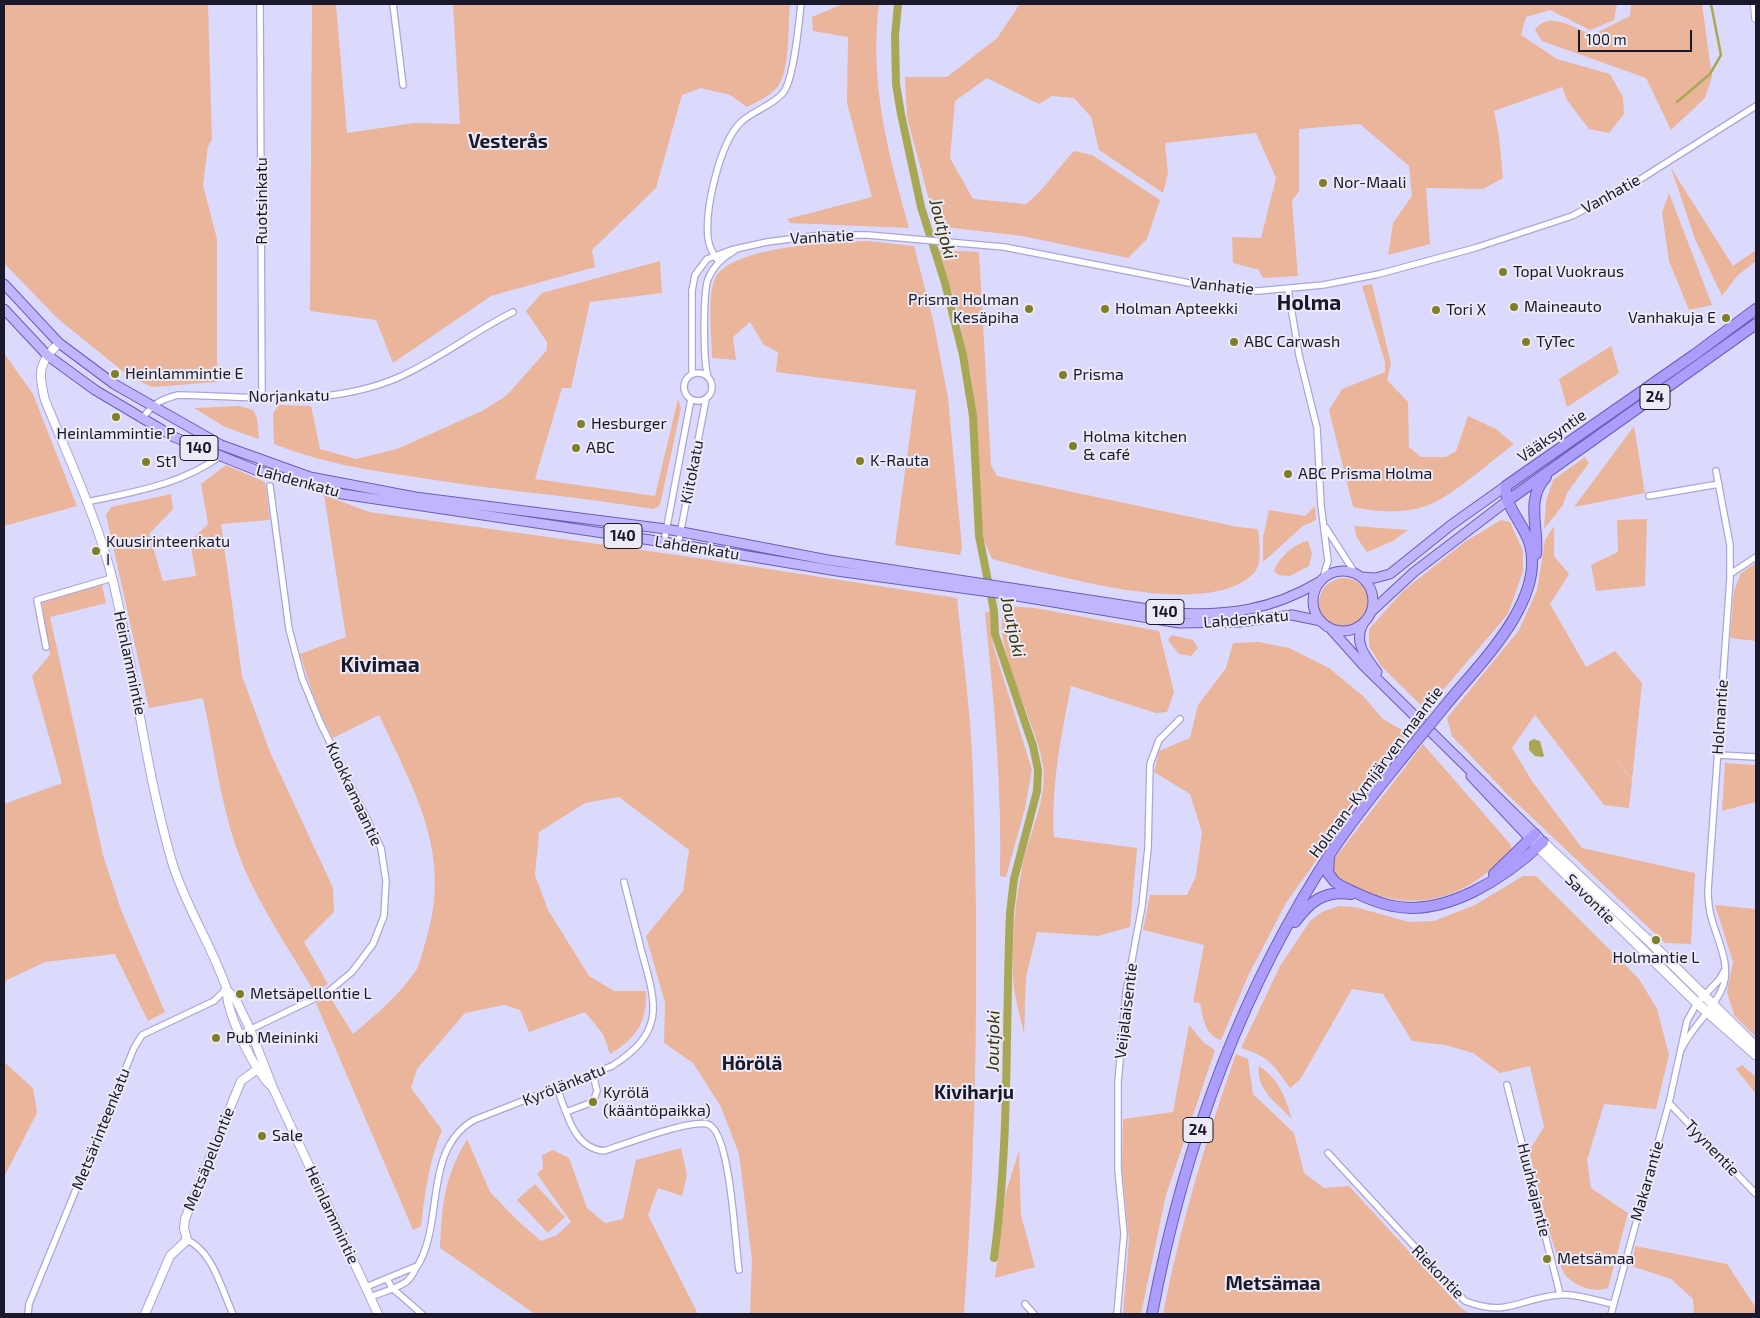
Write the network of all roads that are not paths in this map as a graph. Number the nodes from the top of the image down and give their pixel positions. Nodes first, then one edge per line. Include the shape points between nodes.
1 (260, 4) edge
2 (393, 4) edge
3 (801, 4) edge
4 (1755, 4) edge
5 (1756, 18) edge
6 (403, 85) dead end
7 (1756, 106) edge
8 (743, 247) junction
9 (714, 255) junction
10 (719, 262) junction
11 (4, 284) edge
12 (1288, 289) junction
13 (4, 309) edge
14 (1756, 309) edge
15 (513, 312) dead end
16 (1756, 324) edge
17 (59, 343) junction
18 (47, 355) junction
19 (692, 374) junction
20 (708, 377) junction
21 (262, 398) junction
22 (706, 398) junction
23 (691, 399) junction
24 (151, 406) junction
25 (143, 418) junction
26 (219, 457) junction
27 (1559, 465) junction
28 (1716, 471) dead end
29 (286, 475) junction
30 (1718, 484) junction
31 (270, 486) dead end
32 (1506, 486) junction
33 (1650, 496) dead end
34 (1508, 501) junction
35 (87, 502) junction
36 (1324, 525) junction
37 (666, 529) junction
38 (681, 531) junction
39 (664, 542) junction
40 (678, 545) junction
41 (1756, 557) edge
42 (1533, 570) junction
43 (1730, 574) junction
44 (1358, 575) junction
45 (112, 578) junction
46 (1321, 580) junction
47 (962, 585) junction
48 (1005, 591) junction
49 (1372, 612) junction
50 (1321, 621) junction
51 (1363, 624) junction
52 (1330, 628) junction
53 (46, 648) dead end
54 (1391, 693) junction
55 (1180, 718) dead end
56 (1718, 755) junction
57 (1756, 757) edge
58 (1533, 837) junction
59 (1541, 845) junction
60 (1332, 850) junction
61 (624, 882) dead end
62 (1481, 887) junction
63 (1362, 896) junction
64 (1271, 956) junction
65 (1724, 961) junction
66 (226, 988) junction
67 (1704, 994) junction
68 (1697, 1003) junction
69 (1713, 1004) junction
70 (1706, 1012) junction
71 (250, 1029) junction
72 (241, 1034) junction
73 (1756, 1047) edge
74 (1682, 1048) junction
75 (1756, 1055) edge
76 (265, 1065) junction
77 (257, 1070) junction
78 (593, 1074) junction
79 (1507, 1086) dead end
80 (273, 1088) junction
81 (557, 1088) junction
82 (1669, 1103) junction
83 (566, 1112) junction
84 (1328, 1153) dead end
85 (1756, 1194) edge
86 (187, 1240) junction
87 (419, 1264) junction
88 (739, 1270) dead end
89 (387, 1279) junction
90 (366, 1287) junction
91 (392, 1288) junction
92 (1560, 1294) junction
93 (370, 1298) junction
94 (1025, 1304) dead end
95 (1613, 1304) junction
96 (28, 1314) edge
97 (145, 1314) edge
98 (232, 1314) edge
99 (378, 1314) edge
100 (422, 1314) edge
101 (1034, 1314) edge
102 (1117, 1314) edge
103 (1152, 1314) edge
104 (1611, 1314) edge

1 - 21 street, Ruotsinkatu
2 - 6 street
3 - 9 street via 792,64 784,92 740,122 720,156 708,226
4 - 5 street
7 - 12 street, Vanhatie via 1639,180 1572,216 1475,248 1379,274
8 - 9 street, Vanhatie
8 - 10 street, Vanhatie
8 - 12 street, Vanhatie via 821,235 941,240 1039,252 1220,289
9 - 10 street
9 - 19 street via 702,262 693,282
10 - 20 street via 708,279 705,296
11 - 17 main road, Lahdenkatu / 140
12 - 36 street via 1299,355 1317,428
13 - 18 main road, Lahdenkatu / 140
14 - 32 highway, Vääksyntie / 24
15 - 21 street, Norjankatu via 419,367 372,386 324,398
16 - 27 highway, Vääksyntie / 24
17 - 18 street
17 - 24 main road, Lahdenkatu / 140 via 114,384
18 - 25 main road, Lahdenkatu / 140 via 95,390
18 - 35 street, Heinlammintie via 40,372 45,400
19 - 20 street
19 - 23 street via 684,388
20 - 22 street via 712,389
21 - 24 street, Norjankatu via 178,395
22 - 23 street via 699,401
22 - 38 street, Kiitokatu
23 - 37 street, Kiitokatu
24 - 25 street
24 - 29 main road, Lahdenkatu / 140 via 221,445
25 - 26 main road, Lahdenkatu / 140 via 174,437
26 - 29 main road, Lahdenkatu / 140 via 258,471
26 - 35 street via 174,482
27 - 34 highway, Vääksyntie / 24
27 - 42 highway, 24 via 1542,482 1535,498 1537,548
28 - 30 street, Holmantie
29 - 37 main road, Lahdenkatu via 415,497
29 - 39 main road, Lahdenkatu / 140 via 342,494
30 - 33 street
30 - 43 street, Holmantie via 1730,545
31 - 71 street, Kuokkamaantie via 289,629 302,678 381,848 386,881 384,916 373,944 352,972 328,992
32 - 34 highway, Holman–Kymijärven maantie / 24
32 - 44 main road, Vääksyntie / 140 via 1390,574 1375,578
34 - 42 highway, Holman–Kymijärven maantie / 24 via 1529,541
34 - 49 main road, Vääksyntie / 24 via 1414,572
35 - 45 street, Heinlammintie
36 - 44 street
36 - 46 street via 1328,561
37 - 38 main road, Lahdenkatu
37 - 39 street, Kiitokatu
38 - 40 street, Kiitokatu
38 - 47 main road, Lahdenkatu
39 - 40 main road, Lahdenkatu / 140
40 - 47 main road, Lahdenkatu / 140 via 837,571
41 - 43 street
42 - 60 highway, Holman–Kymijärven maantie / 24, bridge via 1526,596 1516,615
43 - 56 street, Holmantie
44 - 46 main road, 140 via 1337,571
44 - 49 main road via 1372,592
45 - 53 street via 38,600
45 - 66 street, Heinlammintie via 172,859
46 - 48 main road, Lahdenkatu / 140 via 1287,600 1218,614 1174,614
46 - 50 main road via 1313,603
47 - 48 main road, Lahdenkatu / 140
48 - 50 main road, Lahdenkatu / 140 via 1179,623 1240,622 1292,615
49 - 51 main road
50 - 52 main road, 140
51 - 52 main road via 1349,631
51 - 54 main road, Savontie / 140 via 1359,634 1360,646
52 - 54 main road, Savontie / 140
54 - 58 main road, Savontie / 140
55 - 102 street, Veijalaisentie via 1159,740 1150,764 1148,848 1142,906 1126,992 1118,1082 1118,1169 1124,1234
56 - 57 street
56 - 65 street, Holmantie via 1708,900
58 - 59 main road, Savontie / 140
58 - 62 highway
59 - 62 highway via 1526,859
59 - 67 main road, Savontie / 140
59 - 68 main road, Savontie / 140
60 - 63 highway via 1327,868 1330,878
60 - 64 highway, Holman–Kymijärven maantie / 24
61 - 78 street, Kyrölänkatu via 652,990 653,1014 642,1041 624,1058
62 - 63 highway via 1450,902 1422,908 1393,906
63 - 64 highway via 1337,893 1315,900 1301,913
64 - 103 highway, Holman–Kymijärven maantie / 24 via 1232,1039 1194,1142
65 - 67 street via 1722,976
65 - 69 street, Holmantie via 1725,980
66 - 71 street, Heinlammintie via 235,998
66 - 72 street, Heinlammintie via 228,1003
66 - 96 street, Metsärinteenkatu via 214,1002 142,1035 134,1048 28,1304
67 - 68 street, Makarantie
67 - 69 main road, Savontie / 140
68 - 70 main road, Savontie / 140
68 - 74 street, Makarantie via 1687,1021
69 - 70 street, Holmantie
69 - 73 main road, Savontie / 140
70 - 74 street, Makarantie
70 - 75 main road, Savontie / 140
71 - 72 street, Kuokkamaantie
71 - 76 street, Heinlammintie
72 - 77 street, Heinlammintie
74 - 82 street, Makarantie
76 - 77 street, Metsäpellontie
76 - 80 street, Heinlammintie
77 - 80 street, Heinlammintie
77 - 86 street, Metsäpellontie via 241,1081 233,1100 185,1220
78 - 81 street, Kyrölänkatu
78 - 83 street via 597,1091 593,1102
79 - 92 street, Huuhkajantie
80 - 90 street, Heinlammintie
81 - 83 street
81 - 87 street, Kyrölänkatu via 474,1120 455,1134 443,1157 427,1244
82 - 85 street, Tyynentie
82 - 95 street, Makarantie
83 - 88 street via 575,1133 593,1150 604,1151 687,1126 706,1124 713,1127 721,1141 727,1164
84 - 92 street, Riekontie via 1465,1301 1481,1308 1500,1310
86 - 97 street via 170,1256
86 - 98 street via 206,1254
87 - 89 street
87 - 91 street, Kyrölänkatu via 408,1281
89 - 90 street
89 - 91 street
90 - 93 street, Heinlammintie
91 - 93 street, Kyrölänkatu
91 - 100 street
92 - 95 street, Riekontie
93 - 99 street, Heinlammintie
94 - 101 street
95 - 104 street, Makarantie

